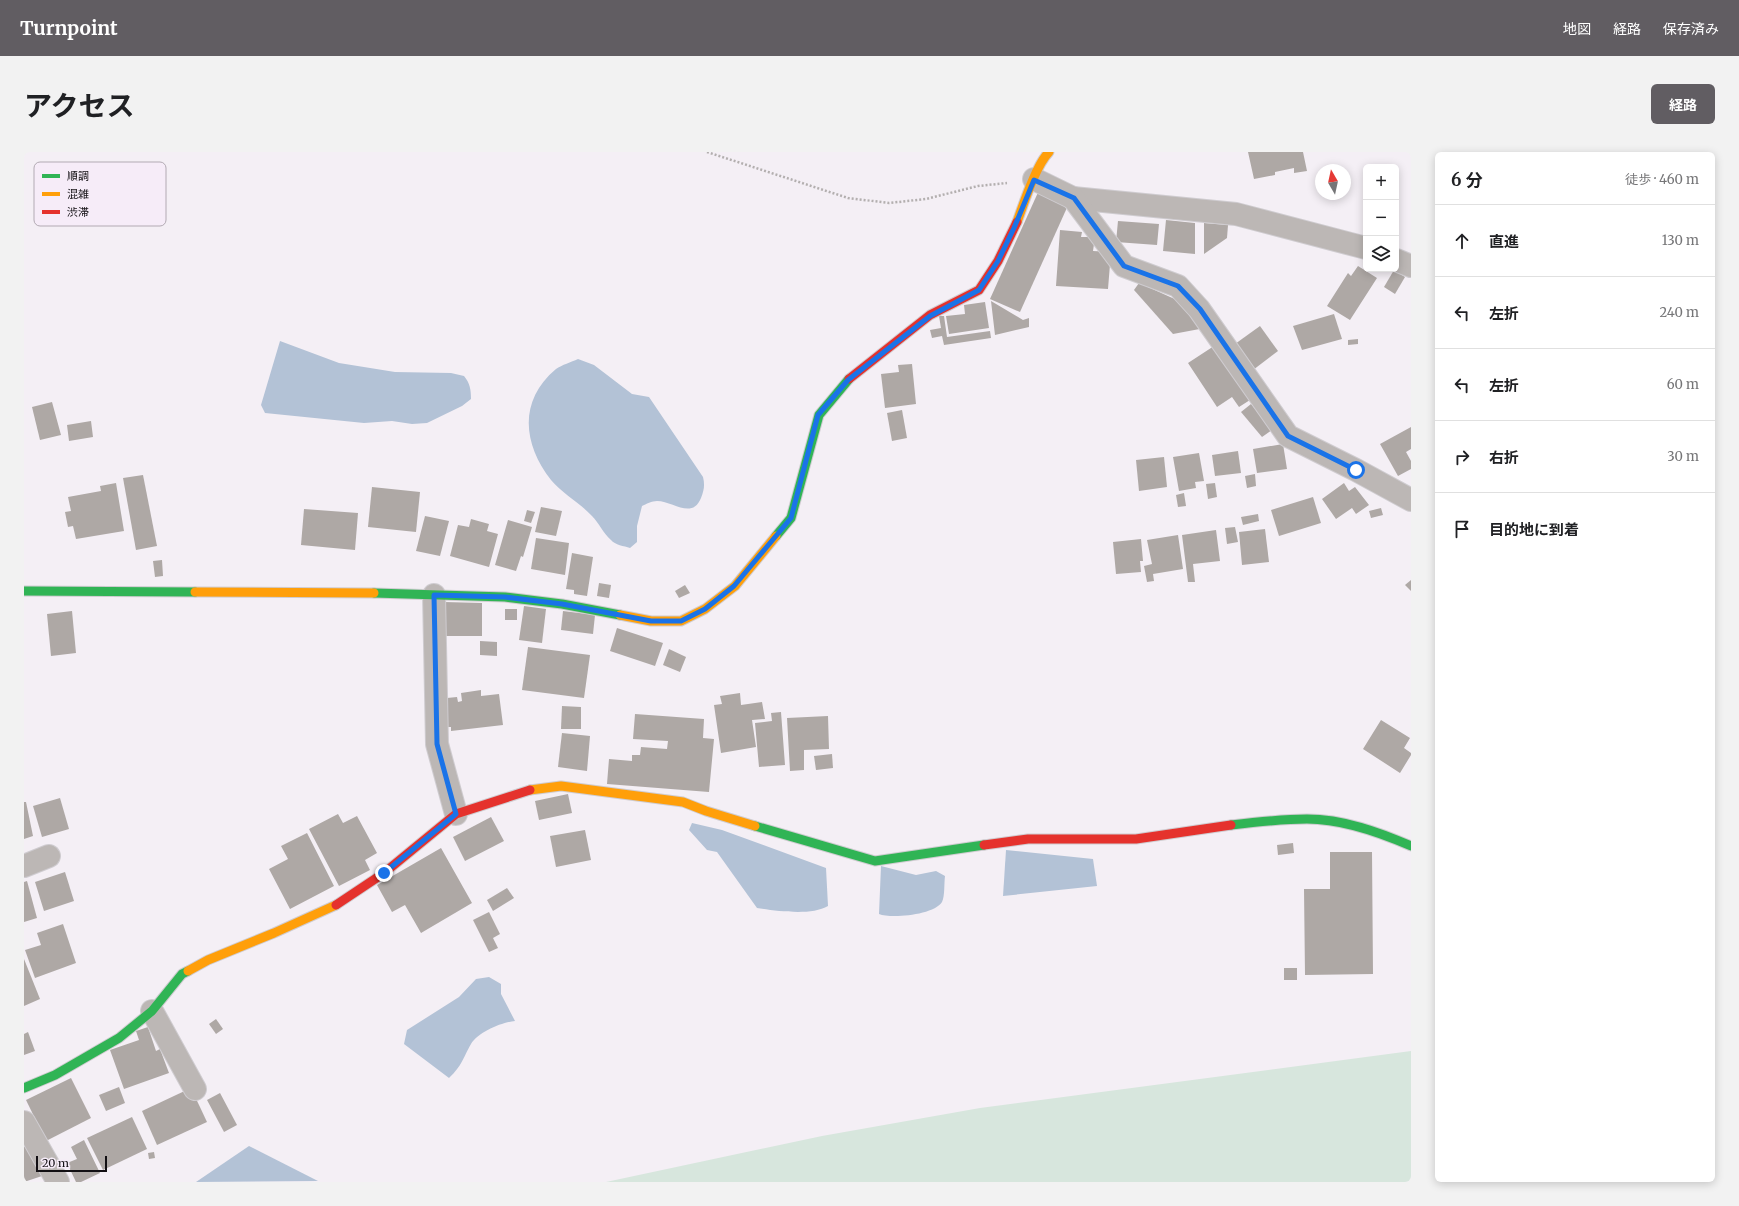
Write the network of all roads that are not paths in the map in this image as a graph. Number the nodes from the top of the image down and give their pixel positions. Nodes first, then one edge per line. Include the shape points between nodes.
1 (1050, 152) edge
2 (1034, 180) junction
3 (1074, 198) junction
4 (1363, 247) edge
5 (1399, 261) edge
6 (1411, 266) edge
7 (1411, 500) edge
8 (24, 591) edge
9 (434, 595) junction
10 (456, 814) junction
11 (1411, 846) edge
12 (49, 856) dead end
13 (24, 866) edge
14 (152, 1011) junction
15 (24, 1088) edge
16 (195, 1089) dead end
17 (24, 1122) edge
18 (57, 1182) edge

1 - 2 street via 1045,156
2 - 3 street
2 - 9 street via 998,261 979,290 930,316 848,380 818,415 791,518 734,586 705,609 681,621 651,621 562,604 505,597
3 - 4 street via 1236,214
3 - 7 street via 1124,266 1178,286 1200,309 1288,436
5 - 6 street
8 - 9 street
9 - 10 street via 437,744
10 - 11 street via 526,791 560,786 683,802 875,862 1028,839 1136,838 1232,825 1308,820 1343,823 1388,836
10 - 14 street via 384,873 336,905 208,960 182,974
12 - 13 street
14 - 15 street via 119,1038 55,1074
14 - 16 street
17 - 18 street

